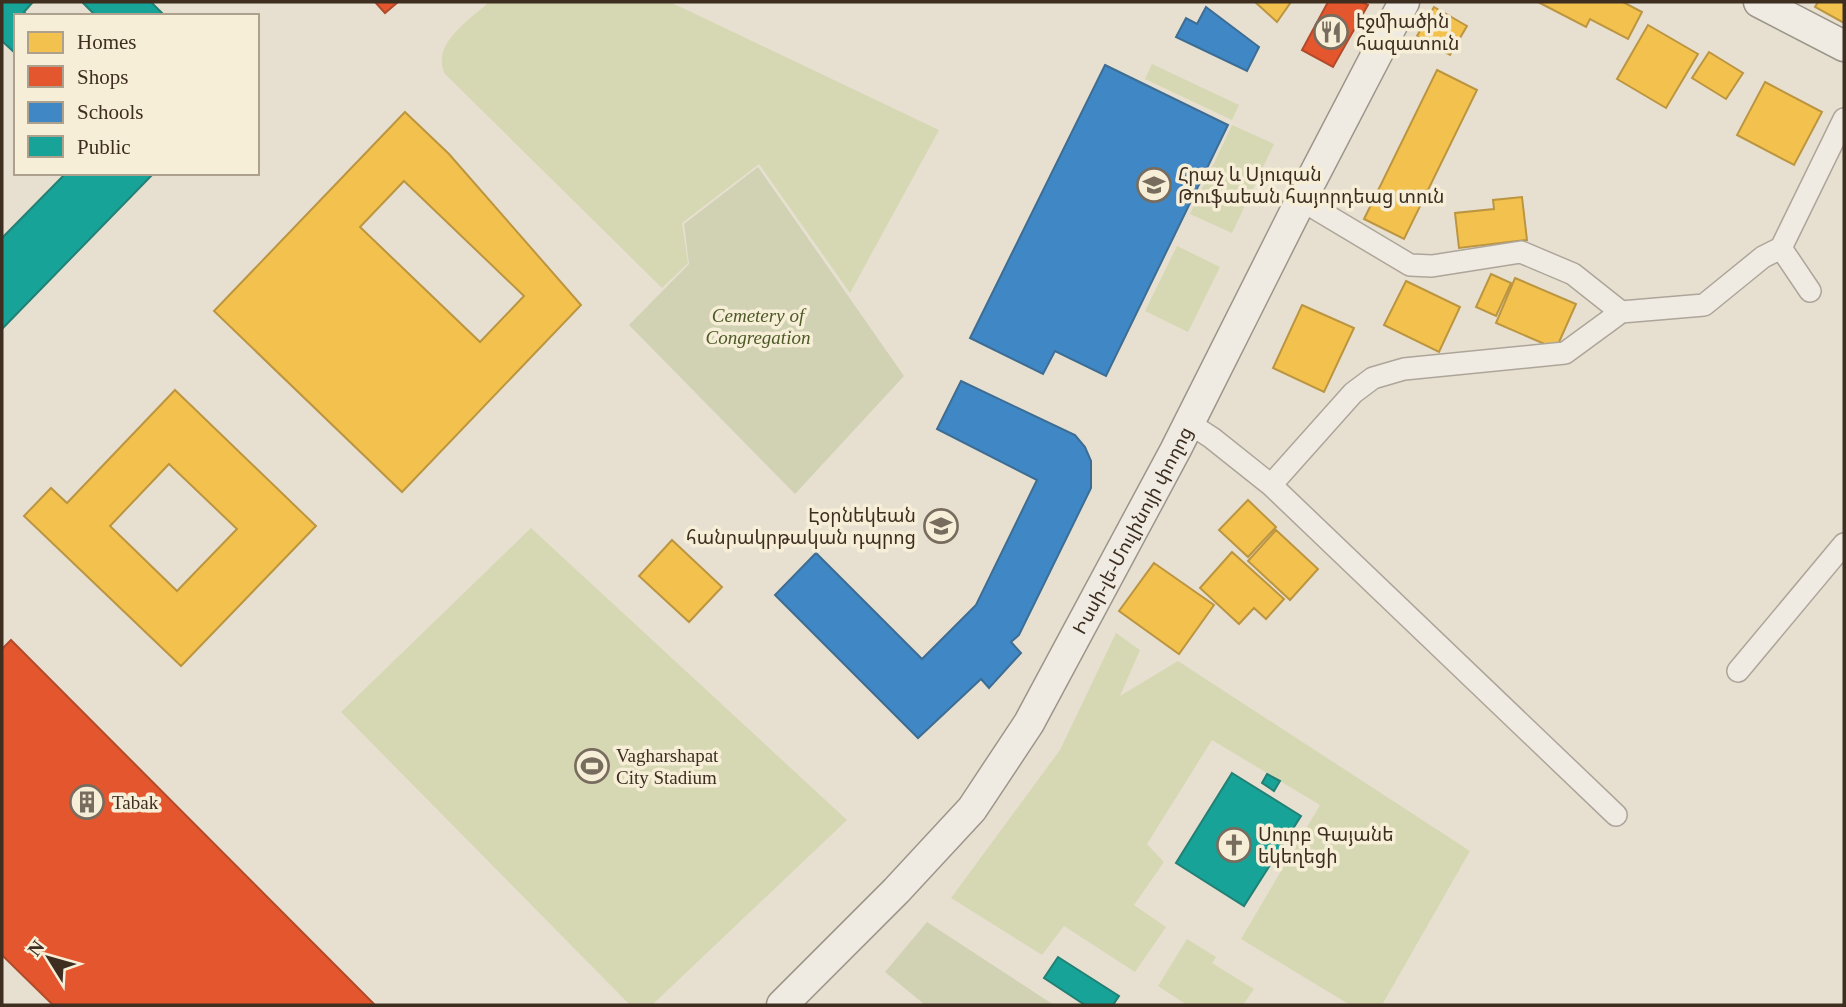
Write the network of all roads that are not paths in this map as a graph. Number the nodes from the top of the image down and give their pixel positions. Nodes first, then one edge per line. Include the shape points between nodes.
1 (1404, 2) edge
2 (1759, 2) edge
3 (1844, 46) edge
4 (1844, 120) edge
5 (1301, 200) junction
6 (1781, 248) junction
7 (1810, 291) dead end
8 (1620, 312) junction
9 (1189, 423) junction
10 (1271, 485) junction
11 (1844, 544) edge
12 (1738, 671) dead end
13 (1616, 815) dead end
14 (782, 1005) edge

1 - 5 street, Իսսի-լե-Մուլինոյի փողոց
2 - 3 street
4 - 6 street
5 - 8 street via 1410,265 1432,266 1521,252 1573,274
5 - 9 street, Իսսի-լե-Մուլինոյի փողոց
6 - 7 street
6 - 8 street via 1704,305
8 - 10 street via 1565,353 1404,369 1373,377 1353,393
9 - 10 street
9 - 14 street, Իսսի-լե-Մուլինոյի փողոց via 1029,723 972,809
10 - 13 street
11 - 12 street

